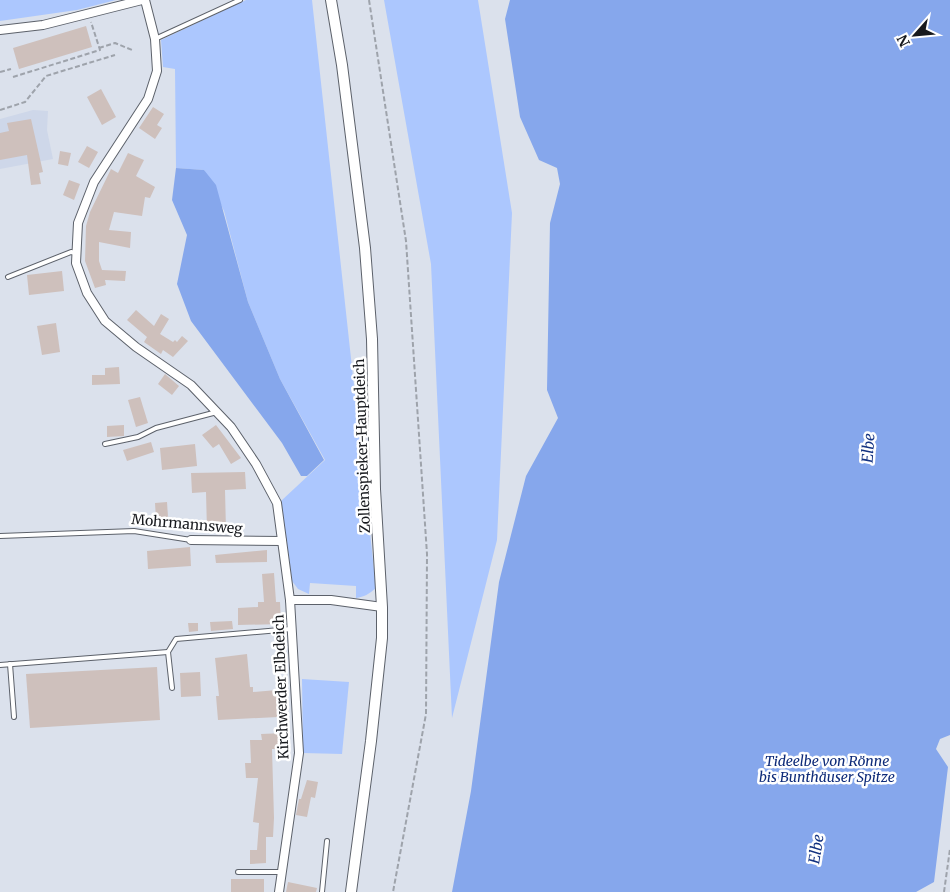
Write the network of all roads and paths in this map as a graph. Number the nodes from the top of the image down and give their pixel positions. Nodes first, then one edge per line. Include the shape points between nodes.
1 (143, 0) edge
2 (240, 0) edge
3 (331, 0) edge
4 (369, 0) edge
5 (89, 14) junction
6 (0, 30) edge
7 (155, 39) junction
8 (99, 48) junction
9 (132, 50) dead end
10 (115, 55) dead end
11 (11, 69) dead end
12 (0, 72) edge
13 (13, 77) dead end
14 (0, 110) edge
15 (77, 253) junction
16 (8, 277) dead end
17 (218, 412) junction
18 (106, 444) dead end
19 (0, 536) edge
20 (191, 540) joint
21 (282, 541) junction
22 (290, 600) junction
23 (382, 607) junction
24 (291, 629) junction
25 (168, 652) junction
26 (10, 664) junction
27 (0, 665) edge
28 (172, 688) dead end
29 (14, 717) dead end
30 (327, 841) dead end
31 (950, 849) edge
32 (238, 872) dead end
33 (282, 872) junction
34 (279, 892) edge
35 (322, 892) edge
36 (351, 892) edge
37 (393, 892) edge
38 (944, 892) edge

1 - 5 street
1 - 7 street, Kirchwerder Elbdeich
2 - 7 lane
3 - 23 street, Zollenspieker-Hauptdeich via 365,248 372,339 375,489
4 - 37 path via 406,241 427,554 426,714
5 - 6 street via 43,25
5 - 8 path
7 - 15 street, Kirchwerder Elbdeich via 157,71 148,100 94,182 78,223
8 - 9 path via 115,43
8 - 13 path
10 - 14 path via 46,76 25,102
11 - 12 path
15 - 16 lane via 71,252
15 - 17 street, Kirchwerder Elbdeich via 76,262 87,293 105,321 191,385
17 - 18 lane
17 - 21 street, Kirchwerder Elbdeich via 256,464 277,503
19 - 20 lane, Mohrmannsweg via 134,530
20 - 21 street, Mohrmannsweg
21 - 22 street, Kirchwerder Elbdeich
22 - 23 street, Kirchwerder Elbdeich via 331,600
22 - 24 street, Kirchwerder Elbdeich
23 - 36 street, Zollenspieker-Hauptdeich via 372,741
24 - 25 lane via 176,639
24 - 33 street, Kirchwerder Elbdeich via 298,753
25 - 26 lane
25 - 28 lane
26 - 27 lane
26 - 29 lane
30 - 35 lane
31 - 38 path
32 - 33 lane
33 - 34 street, Kirchwerder Elbdeich

